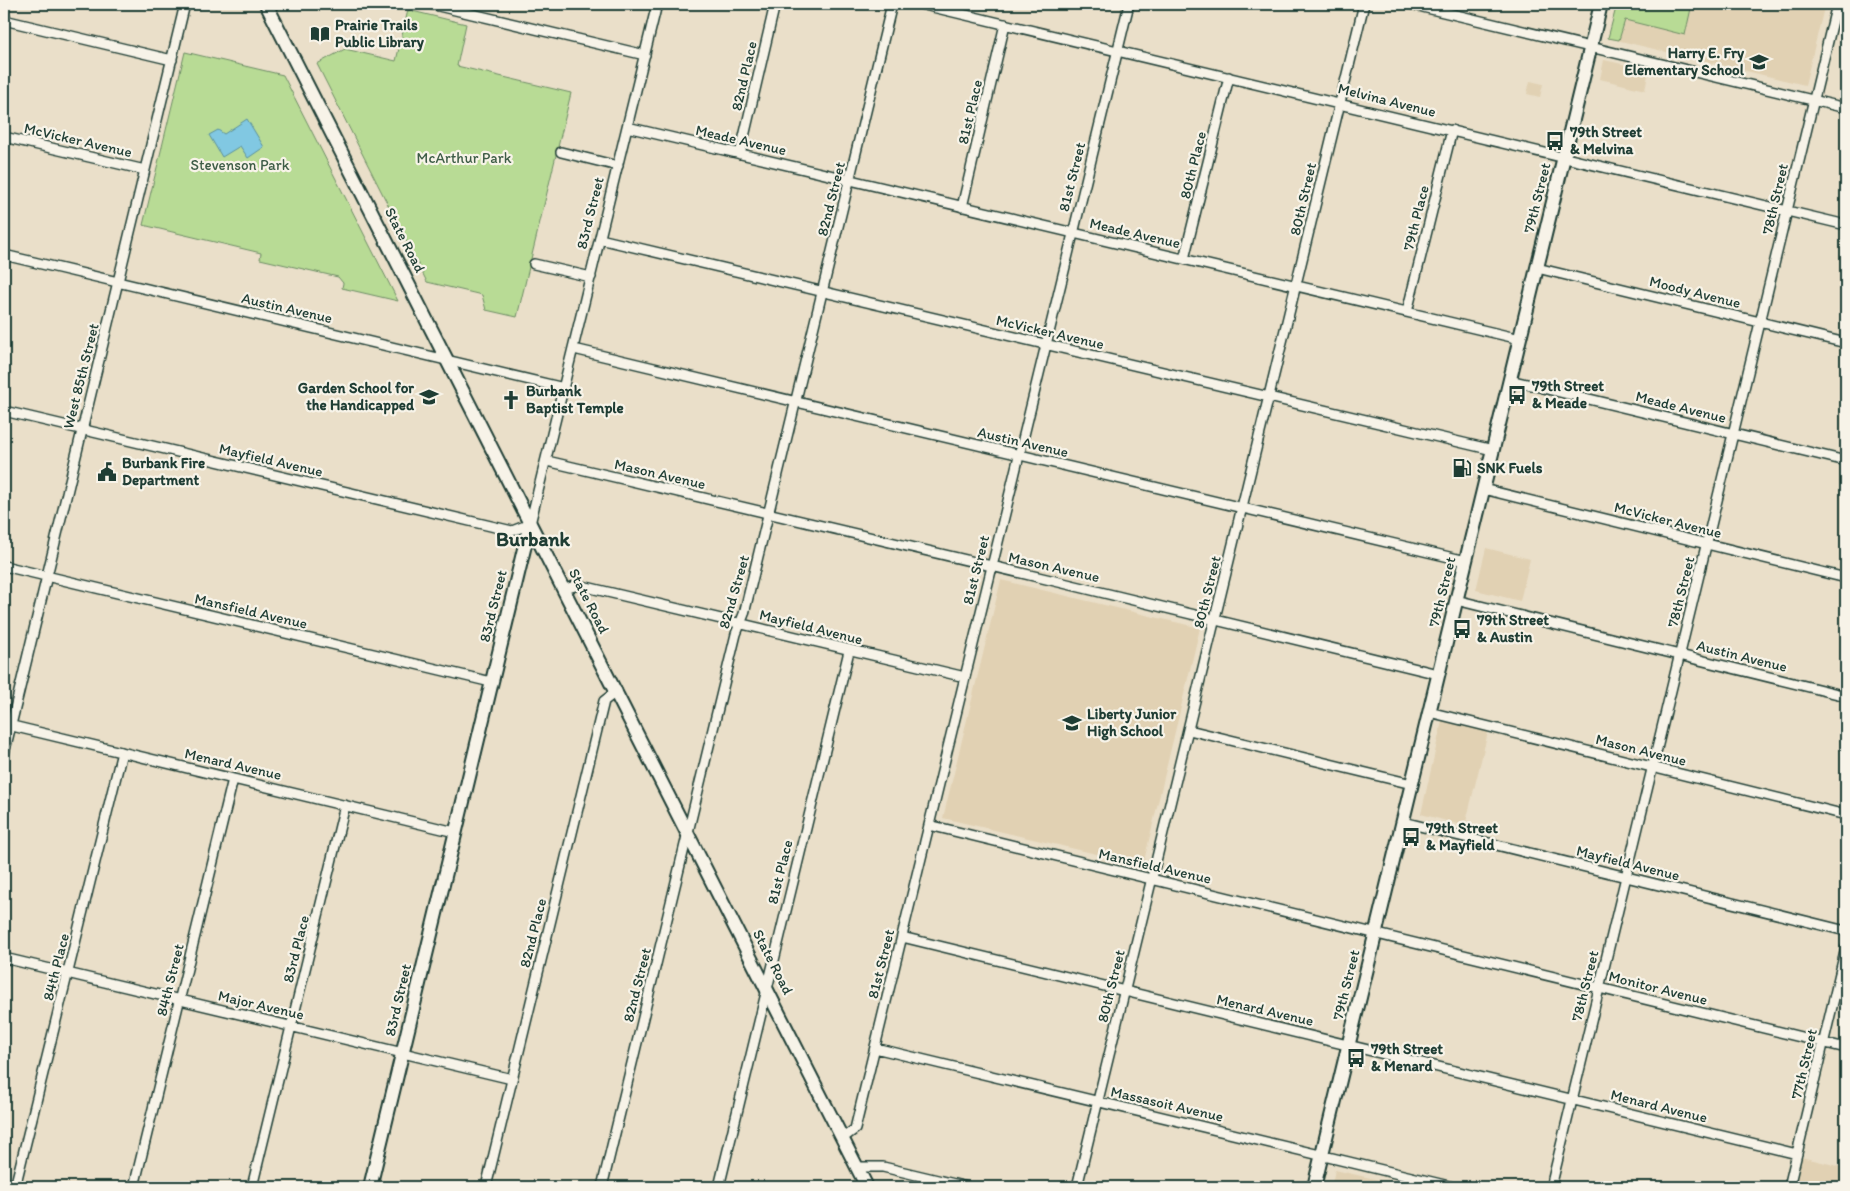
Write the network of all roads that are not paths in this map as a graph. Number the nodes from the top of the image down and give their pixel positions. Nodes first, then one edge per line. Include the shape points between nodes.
1 (186, 4) edge
2 (266, 4) edge
3 (430, 4) edge
4 (657, 4) edge
5 (774, 4) edge
6 (892, 4) edge
7 (920, 4) edge
8 (1129, 4) edge
9 (1364, 4) edge
10 (1410, 4) edge
11 (1601, 4) edge
12 (1837, 4) edge
13 (4, 20) edge
14 (1005, 24) junction
15 (1591, 47) junction
16 (1118, 50) junction
17 (645, 56) junction
18 (172, 60) junction
19 (1228, 77) junction
20 (1814, 100) junction
21 (1340, 102) junction
22 (1846, 108) edge
23 (627, 127) junction
24 (1452, 130) junction
25 (4, 137) edge
26 (561, 152) dead end
27 (740, 154) junction
28 (1564, 157) junction
29 (618, 166) junction
30 (146, 170) junction
31 (850, 180) junction
32 (962, 207) junction
33 (1787, 211) junction
34 (1846, 225) edge
35 (1072, 233) junction
36 (600, 239) junction
37 (4, 255) edge
38 (1184, 259) junction
39 (534, 264) dead end
40 (1537, 268) junction
41 (591, 277) junction
42 (118, 282) junction
43 (1296, 286) junction
44 (823, 292) junction
45 (1407, 312) junction
46 (1760, 322) junction
47 (1520, 339) junction
48 (1846, 343) edge
49 (1045, 346) junction
50 (574, 350) junction
51 (448, 361) junction
52 (1510, 380) junction
53 (564, 388) junction
54 (1269, 397) junction
55 (796, 403) junction
56 (4, 411) edge
57 (82, 430) junction
58 (1733, 434) junction
59 (1493, 450) junction
60 (1018, 455) junction
61 (547, 461) junction
62 (1846, 461) edge
63 (1483, 490) junction
64 (1242, 509) junction
65 (769, 513) junction
66 (530, 524) junction
67 (1706, 544) junction
68 (1466, 561) junction
69 (4, 566) edge
70 (991, 566) junction
71 (47, 576) junction
72 (1846, 578) edge
73 (564, 589) junction
74 (1456, 600) junction
75 (1215, 619) junction
76 (740, 624) junction
77 (849, 650) junction
78 (1679, 655) junction
79 (1438, 674) junction
80 (964, 677) junction
81 (491, 682) junction
82 (617, 691) junction
83 (1846, 696) edge
84 (1429, 712) junction
85 (7, 725) edge
86 (1189, 730) junction
87 (122, 752) junction
88 (4, 754) edge
89 (1652, 767) junction
90 (233, 779) junction
91 (1412, 784) junction
92 (345, 805) junction
93 (1846, 815) edge
94 (1403, 822) junction
95 (929, 825) junction
96 (688, 831) junction
97 (455, 832) junction
98 (1626, 877) junction
99 (1152, 879) junction
100 (1846, 931) edge
101 (1376, 932) junction
102 (902, 937) junction
103 (1846, 948) edge
104 (4, 958) edge
105 (68, 973) junction
106 (767, 987) junction
107 (1599, 987) junction
108 (1124, 990) junction
109 (180, 1000) junction
110 (291, 1026) junction
111 (1824, 1043) junction
112 (1348, 1044) junction
113 (875, 1048) junction
114 (1846, 1048) edge
115 (402, 1053) junction
116 (512, 1079) junction
117 (1572, 1099) junction
118 (1097, 1101) junction
119 (843, 1138) junction
120 (1797, 1154) junction
121 (1322, 1155) junction
122 (857, 1167) junction
123 (4, 1185) edge
124 (15, 1187) edge
125 (134, 1187) edge
126 (252, 1187) edge
127 (370, 1187) edge
128 (486, 1187) edge
129 (602, 1187) edge
130 (719, 1187) edge
131 (867, 1187) edge
132 (967, 1187) edge
133 (1077, 1187) edge
134 (1314, 1187) edge
135 (1453, 1187) edge
136 (1551, 1187) edge
137 (1789, 1187) edge

1 - 18 street, West 85th Street
2 - 51 street, State Road
3 - 17 street
4 - 17 street, 83rd Street
5 - 27 street, 82nd Place
6 - 31 street, 82nd Street
7 - 14 street, Melvina Avenue
8 - 16 street, 81st Street
9 - 21 street, 80th Street
10 - 15 street
11 - 15 street, 79th Street
12 - 20 street, 78th Street
13 - 18 street
14 - 16 street, Melvina Avenue
14 - 32 street, 81st Place
15 - 20 street
15 - 28 street, 79th Street
16 - 19 street, Melvina Avenue
16 - 35 street, 81st Street
17 - 23 street, 83rd Street
18 - 30 street, West 85th Street
19 - 21 street, Melvina Avenue
19 - 38 street, 80th Place
20 - 22 street
20 - 33 street, 78th Street
21 - 24 street, Melvina Avenue
21 - 43 street, 80th Street
23 - 27 street, Meade Avenue
23 - 29 street, 83rd Street
24 - 28 street, Melvina Avenue
24 - 45 street, 79th Place
25 - 30 street, McVicker Avenue
26 - 29 street
27 - 31 street, Meade Avenue
28 - 33 street, Melvina Avenue
28 - 40 street, 79th Street
29 - 36 street, 83rd Street
30 - 42 street, West 85th Street
31 - 32 street, Meade Avenue
31 - 44 street, 82nd Street
32 - 35 street, Meade Avenue
33 - 34 street, Melvina Avenue
33 - 46 street, 78th Street
35 - 38 street, Meade Avenue
35 - 49 street, 81st Street
36 - 41 street, 83rd Street
36 - 44 street, McVicker Avenue
37 - 42 street, Austin Avenue
38 - 43 street, Meade Avenue
39 - 41 street
40 - 46 street, Moody Avenue
40 - 47 street, 79th Street
41 - 50 street, 83rd Street
42 - 51 street, Austin Avenue
42 - 57 street, West 85th Street
43 - 45 street, Meade Avenue
43 - 54 street, 80th Street
44 - 49 street, McVicker Avenue
44 - 55 street, 82nd Street
45 - 47 street, Meade Avenue
46 - 48 street, Moody Avenue
46 - 58 street, 78th Street
47 - 52 street, 79th Street
49 - 54 street, McVicker Avenue
49 - 60 street, 81st Street
50 - 53 street, 83rd Street
50 - 55 street, Austin Avenue
51 - 53 street, Austin Avenue
51 - 66 street, State Road
52 - 58 street, Meade Avenue
52 - 59 street, 79th Street
53 - 61 street, 83rd Street
54 - 59 street, McVicker Avenue
54 - 64 street, 80th Street
55 - 60 street, Austin Avenue
55 - 65 street, 82nd Street
56 - 57 street, Mayfield Avenue
57 - 66 street, Mayfield Avenue via 512,531
57 - 71 street, West 85th Street
58 - 62 street, Meade Avenue
58 - 67 street, 78th Street
59 - 63 street, 79th Street
60 - 64 street, Austin Avenue
60 - 70 street, 81st Street
61 - 65 street, Mason Avenue
61 - 66 street, 83rd Street
63 - 67 street, McVicker Avenue
63 - 68 street, 79th Street
64 - 68 street, Austin Avenue
64 - 75 street, 80th Street
65 - 70 street, Mason Avenue
65 - 76 street, 82nd Street
66 - 73 street, State Road
66 - 81 street, 83rd Street
67 - 72 street, McVicker Avenue
67 - 78 street, 78th Street
68 - 74 street, 79th Street
69 - 71 street, Mansfield Avenue
70 - 75 street, Mason Avenue
70 - 80 street, 81st Street
71 - 81 street, Mansfield Avenue
71 - 85 street, West 85th Street
73 - 76 street, Mayfield Avenue via 578,585
73 - 82 street, State Road
74 - 78 street, Austin Avenue
74 - 79 street, 79th Street
75 - 79 street, Mason Avenue
75 - 86 street, 80th Street
76 - 77 street, Mayfield Avenue
76 - 96 street, 82nd Street
77 - 80 street, Mayfield Avenue
77 - 106 street, 81st Place
78 - 83 street, Austin Avenue
78 - 89 street, 78th Street
79 - 84 street, 79th Street
80 - 95 street, 81st Street
81 - 97 street, 83rd Street
82 - 96 street, State Road
82 - 116 street, 82nd Place via 604,701
84 - 89 street, Mason Avenue
84 - 91 street, 79th Street
85 - 87 street, Menard Avenue
85 - 88 street, West 85th Street
86 - 91 street
86 - 99 street, 80th Street
87 - 90 street, Menard Avenue
87 - 105 street, 84th Place
89 - 93 street, Mason Avenue
89 - 98 street, 78th Street
90 - 92 street, Menard Avenue
90 - 109 street, 84th Street
91 - 94 street, 79th Street
92 - 97 street, Menard Avenue
92 - 110 street, 83rd Place
94 - 98 street, Mayfield Avenue
94 - 101 street, 79th Street
95 - 99 street, Mansfield Avenue
95 - 102 street, 81st Street
96 - 106 street, State Road
96 - 129 street, 82nd Street
97 - 115 street, 83rd Street
98 - 100 street, Mayfield Avenue
98 - 107 street, 78th Street
99 - 101 street, Mansfield Avenue
99 - 108 street, 80th Street
101 - 107 street, Monitor Avenue
101 - 112 street, 79th Street
102 - 108 street, Menard Avenue
102 - 113 street, 81st Street
103 - 111 street, 77th Street
104 - 105 street, Major Avenue
105 - 109 street, Major Avenue
105 - 124 street, 84th Place
106 - 119 street, State Road
106 - 130 street, 81st Place
107 - 111 street, Monitor Avenue
107 - 117 street, 78th Street
108 - 112 street, Menard Avenue
108 - 118 street, 80th Street
109 - 110 street, Major Avenue
109 - 125 street, 84th Street
110 - 115 street, Major Avenue
110 - 126 street, 83rd Place
111 - 114 street, Monitor Avenue
111 - 120 street, 77th Street
112 - 117 street, Menard Avenue
112 - 121 street, 79th Street
113 - 118 street, Massasoit Avenue
113 - 119 street, 81st Street via 855,1129
115 - 116 street, Major Avenue
115 - 127 street, 83rd Street
116 - 128 street, 82nd Place
117 - 120 street, Menard Avenue
117 - 136 street, 78th Street
118 - 121 street, Massasoit Avenue
118 - 133 street, 80th Street
119 - 122 street, State Road
120 - 137 street, 77th Street
121 - 134 street, 79th Street
121 - 135 street, Massasoit Avenue
122 - 131 street, State Road
122 - 132 street via 883,1168
123 - 124 street

